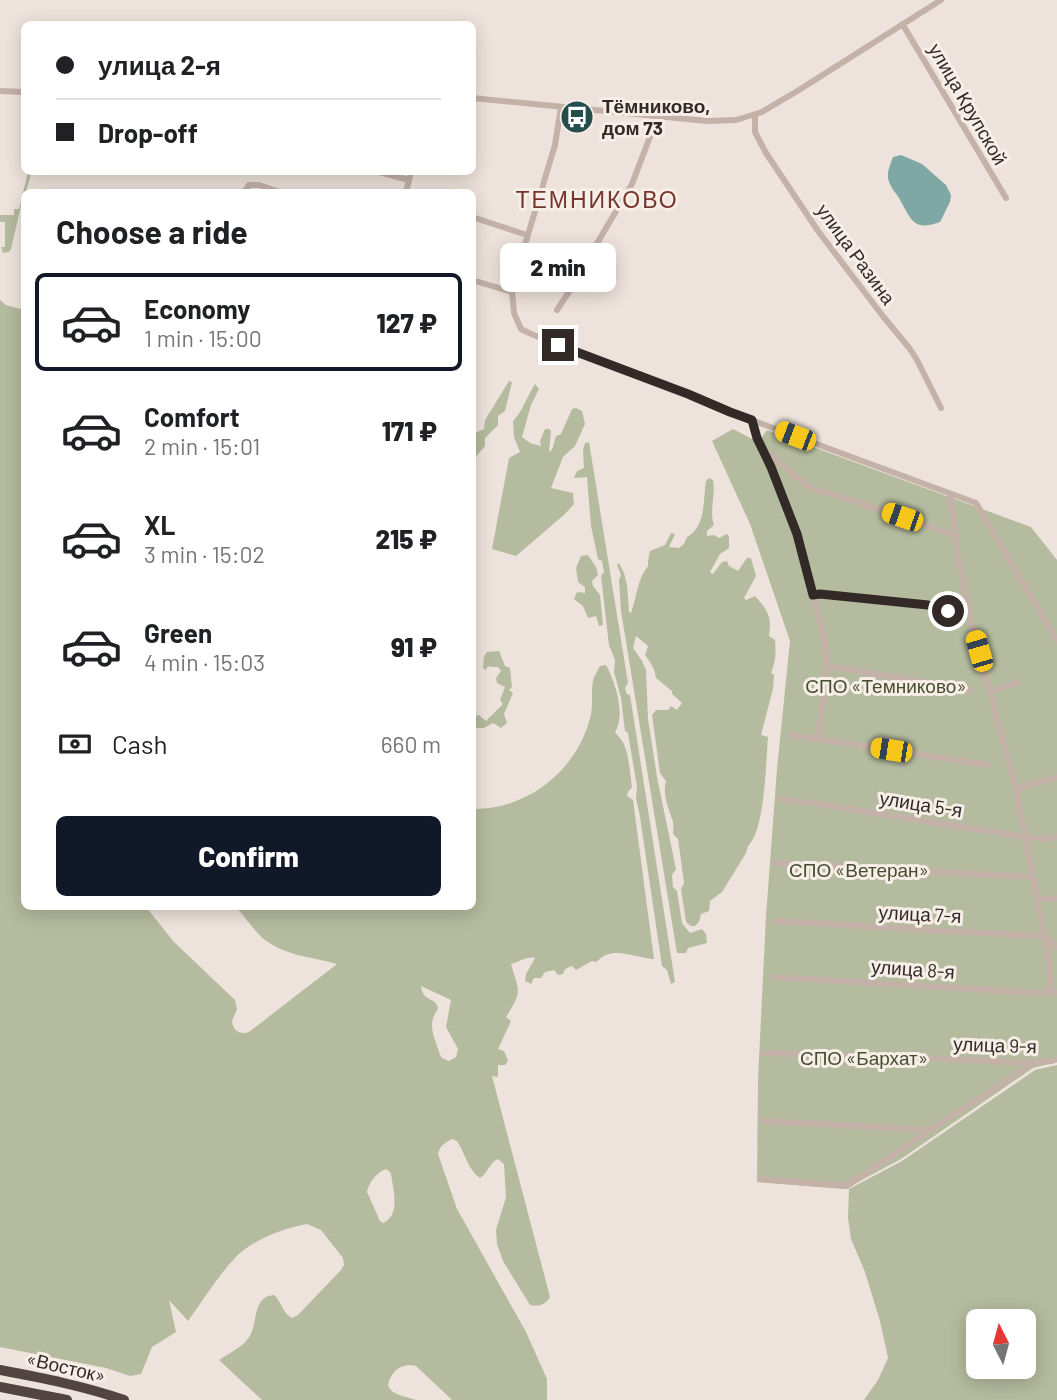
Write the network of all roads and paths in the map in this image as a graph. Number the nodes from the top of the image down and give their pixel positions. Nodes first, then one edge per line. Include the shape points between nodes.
1 (942, 0) edge
2 (903, 24) junction
3 (0, 92) edge
4 (21, 92) edge
5 (476, 98) edge
6 (561, 107) junction
7 (755, 115) junction
8 (656, 116) junction
9 (390, 175) edge
10 (410, 175) edge
11 (409, 180) junction
12 (246, 189) edge
13 (271, 189) edge
14 (407, 189) edge
15 (1006, 198) dead end
16 (476, 218) edge
17 (527, 234) junction
18 (476, 281) edge
19 (512, 292) junction
20 (557, 310) dead end
21 (941, 408) dead end
22 (752, 420) junction
23 (760, 445) junction
24 (950, 494) junction
25 (956, 536) junction
26 (813, 595) junction
27 (961, 615) dead end
28 (1057, 641) edge
29 (827, 666) junction
30 (1018, 682) dead end
31 (971, 690) dead end
32 (990, 692) junction
33 (790, 735) dead end
34 (818, 738) junction
35 (988, 765) dead end
36 (1057, 777) edge
37 (1016, 789) junction
38 (780, 799) dead end
39 (1057, 836) edge
40 (1025, 838) junction
41 (776, 863) dead end
42 (1033, 877) junction
43 (1036, 895) junction
44 (1057, 898) edge
45 (776, 921) dead end
46 (1043, 934) junction
47 (1057, 947) edge
48 (773, 976) dead end
49 (1054, 993) edge
50 (763, 1053) dead end
51 (1057, 1059) edge
52 (1034, 1063) junction
53 (763, 1121) dead end
54 (930, 1130) junction
55 (761, 1179) dead end
56 (0, 1370) edge
57 (0, 1387) edge
58 (67, 1400) edge
59 (124, 1400) edge

1 - 2 street
2 - 7 street
2 - 15 street, улица Крупской
3 - 4 street
5 - 6 street
6 - 8 street
6 - 17 street via 555,145
7 - 8 street via 721,121
7 - 21 street, улица Разина via 755,132 766,153 818,231 917,360
8 - 20 street via 632,184
9 - 11 street
10 - 11 street
11 - 14 street
12 - 13 street via 260,185
16 - 17 street
17 - 19 street
18 - 19 street
19 - 22 street via 514,313 524,331
22 - 23 street
22 - 24 street
23 - 25 street via 812,488
23 - 26 street via 797,534
24 - 25 street
24 - 28 street via 976,503
25 - 32 street
26 - 27 street via 928,605
26 - 29 street
29 - 31 street
29 - 34 street
30 - 32 street
32 - 37 street
33 - 34 street
34 - 35 street
36 - 37 street
37 - 40 street
38 - 40 street, улица 5-я
39 - 40 street, улица 5-я
40 - 42 street
41 - 42 street
42 - 43 street
43 - 44 street
43 - 46 street
45 - 46 street, улица 7-я
46 - 47 street
46 - 49 street
48 - 49 street, улица 8-я
50 - 52 street, улица 9-я
51 - 52 street, улица 9-я
52 - 54 street
53 - 54 street
54 - 55 street via 847,1186
56 - 59 highway, «Восток»
57 - 58 highway, «Восток»

